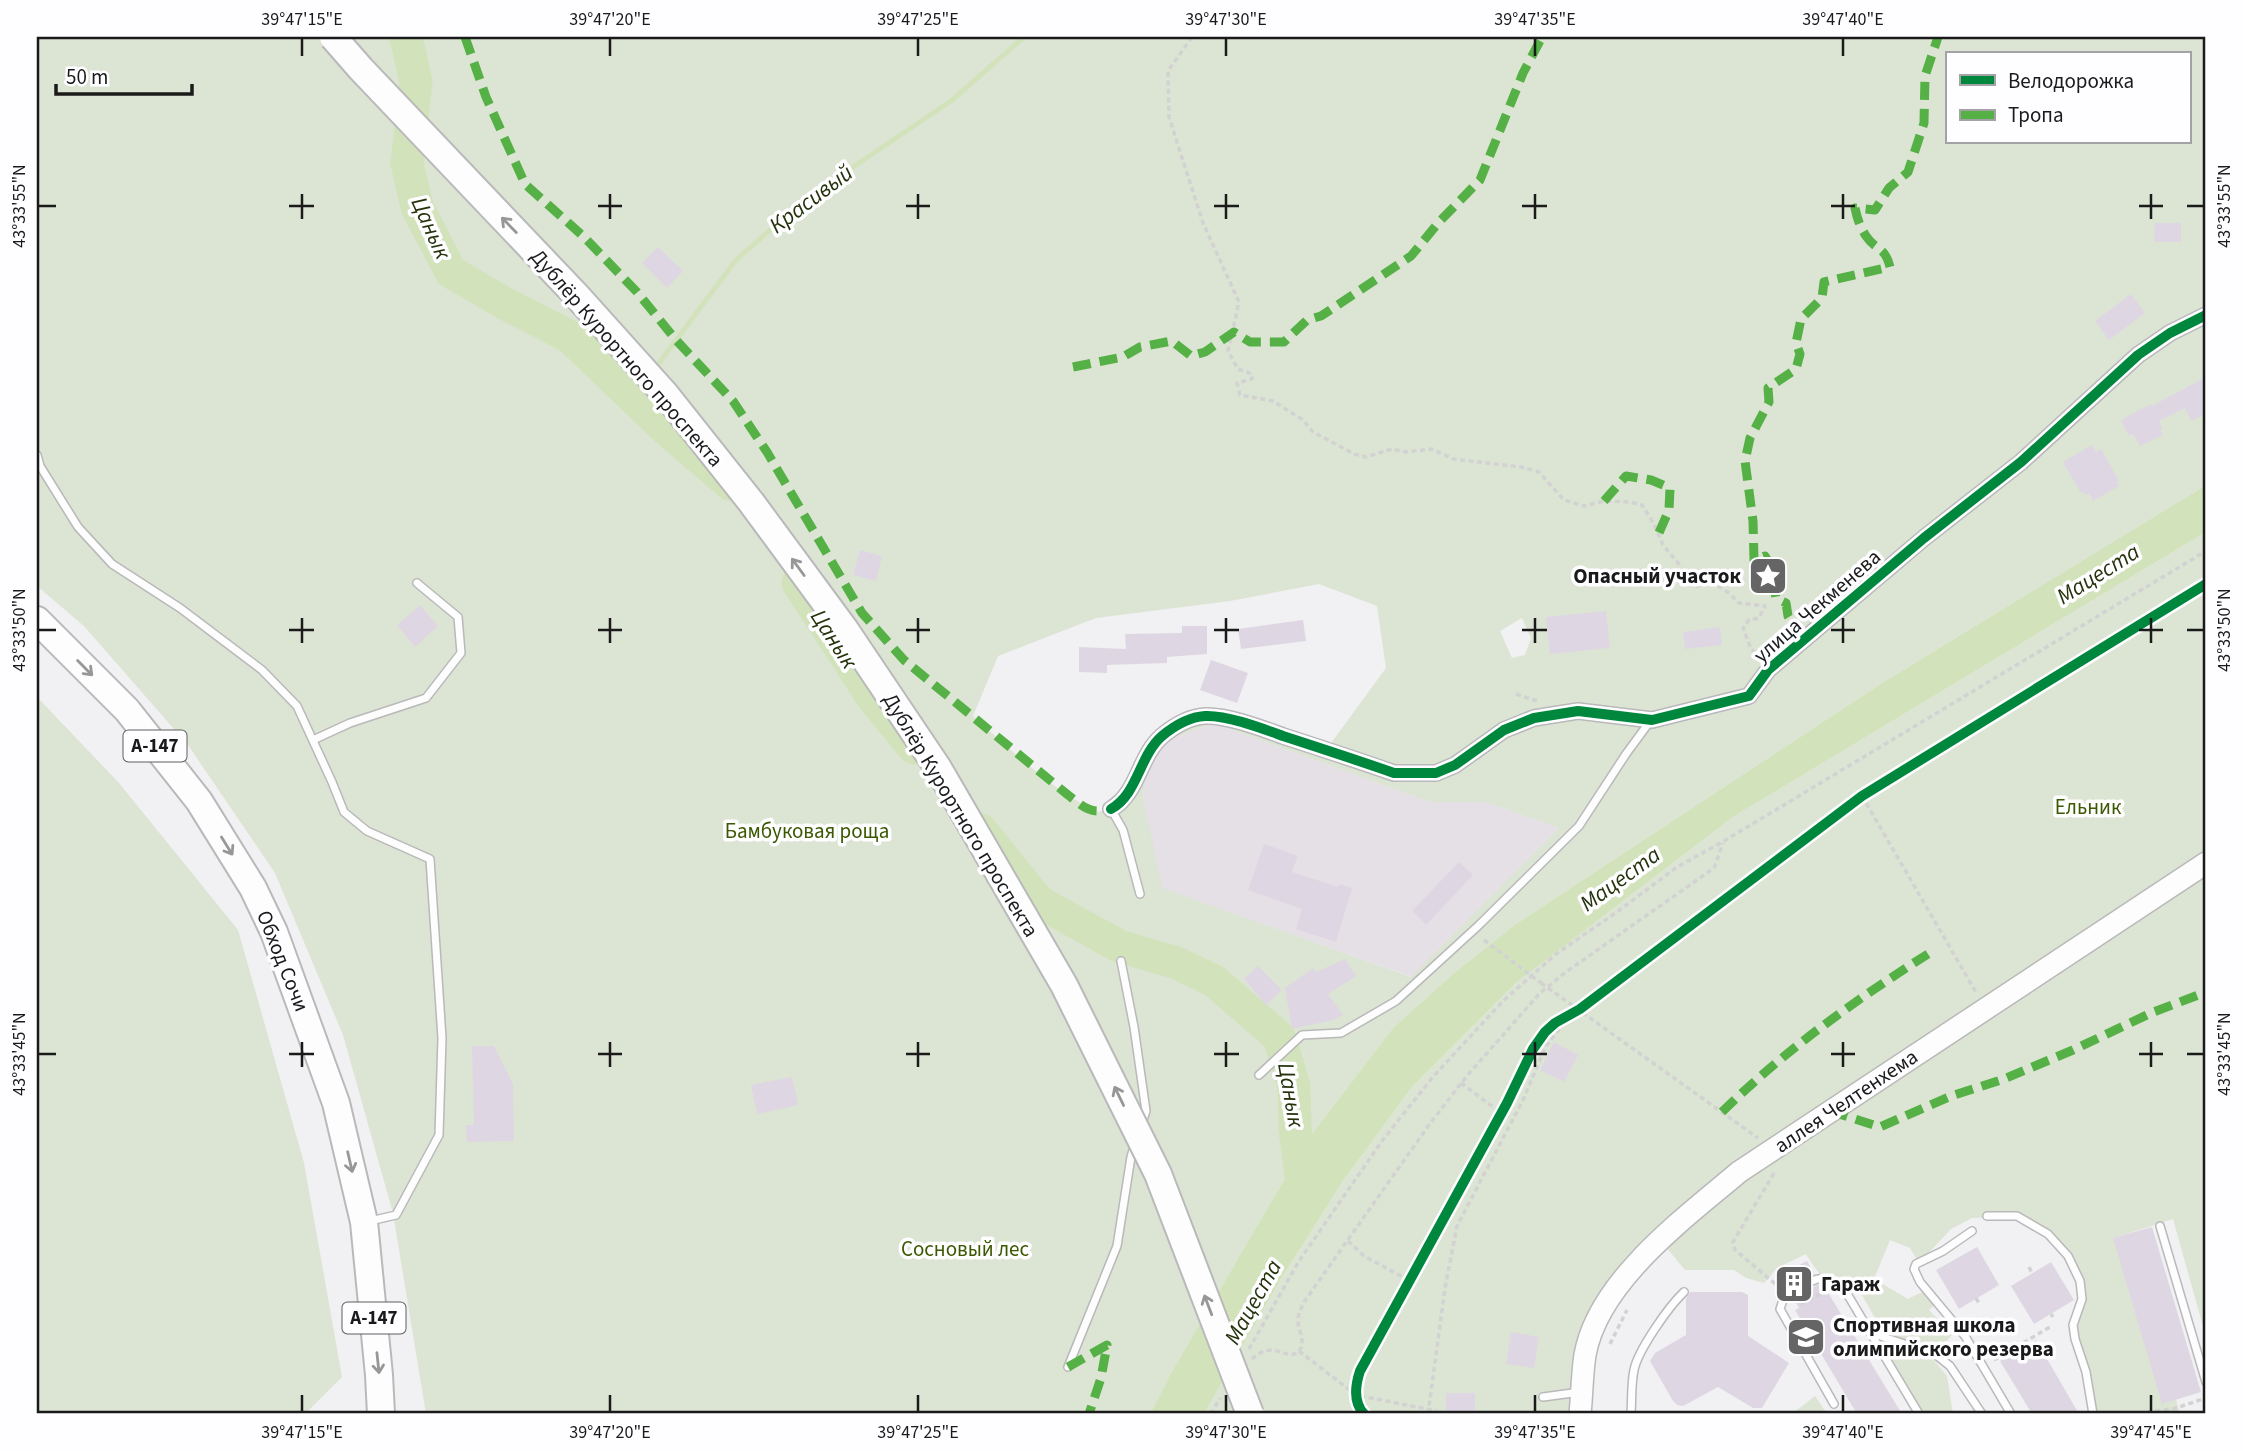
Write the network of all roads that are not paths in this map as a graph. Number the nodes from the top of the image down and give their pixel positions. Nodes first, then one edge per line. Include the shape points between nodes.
1 (333, 37) edge
2 (2206, 315) edge
3 (37, 455) edge
4 (416, 583) dead end
5 (37, 620) edge
6 (1651, 720) junction
7 (313, 740) junction
8 (1111, 809) joint
9 (2206, 863) edge
10 (1140, 894) dead end
11 (1121, 961) dead end
12 (1259, 1075) dead end
13 (1987, 1216) dead end
14 (364, 1222) junction
15 (2160, 1226) dead end
16 (1972, 1231) dead end
17 (1684, 1292) dead end
18 (1871, 1333) junction
19 (1068, 1367) dead end
20 (2206, 1382) edge
21 (1582, 1392) junction
22 (1543, 1397) dead end
23 (1834, 1404) dead end
24 (381, 1414) edge
25 (1250, 1414) edge
26 (1580, 1414) edge
27 (1631, 1414) edge
28 (1919, 1414) edge
29 (1982, 1414) edge
30 (2011, 1414) edge
31 (2093, 1414) edge

25 -> 1 highway, Дублёр Курортного проспекта, bridge via 1158,1174 1064,985 938,768 846,631 666,395
2 - 6 street, улица Чекменева via 2138,355 2021,462 1768,670 1749,696
3 - 7 lane via 78,527 112,564 262,670 297,706
4 - 7 lane via 458,617 460,653 426,698
5 -> 14 highway, Обход Сочи / А-147 via 127,710 199,801 253,888 274,932 336,1103
6 - 8 street, улица Чекменева via 1578,711 1534,718 1504,730 1455,765 1436,773 1414,774 1394,773 1246,723 1206,716 1190,719 1160,737 1147,752 1125,798
6 - 12 lane via 1579,826 1396,1001 1340,1033 1302,1035
7 - 14 lane via 344,812 367,831 430,859 442,1038 439,1135 396,1215
8 - 10 lane via 1123,830
9 - 21 main road, аллея Челтенхема via 1739,1172 1671,1230 1615,1288 1585,1353
11 - 19 lane via 1146,1111 1131,1157 1117,1246
13 - 31 lane via 2017,1216 2048,1234 2068,1255 2080,1281 2082,1299 2073,1325
14 -> 24 highway, Обход Сочи / А-147
15 - 20 lane
16 - 30 lane via 1914,1269 1965,1336
17 - 27 lane via 1669,1306 1640,1352
18 - 23 lane via 1846,1292 1830,1278 1821,1277 1784,1297 1780,1309
18 - 28 lane
18 - 29 lane via 1935,1354 1950,1366
21 - 22 lane
21 - 26 main road, аллея Челтенхема

